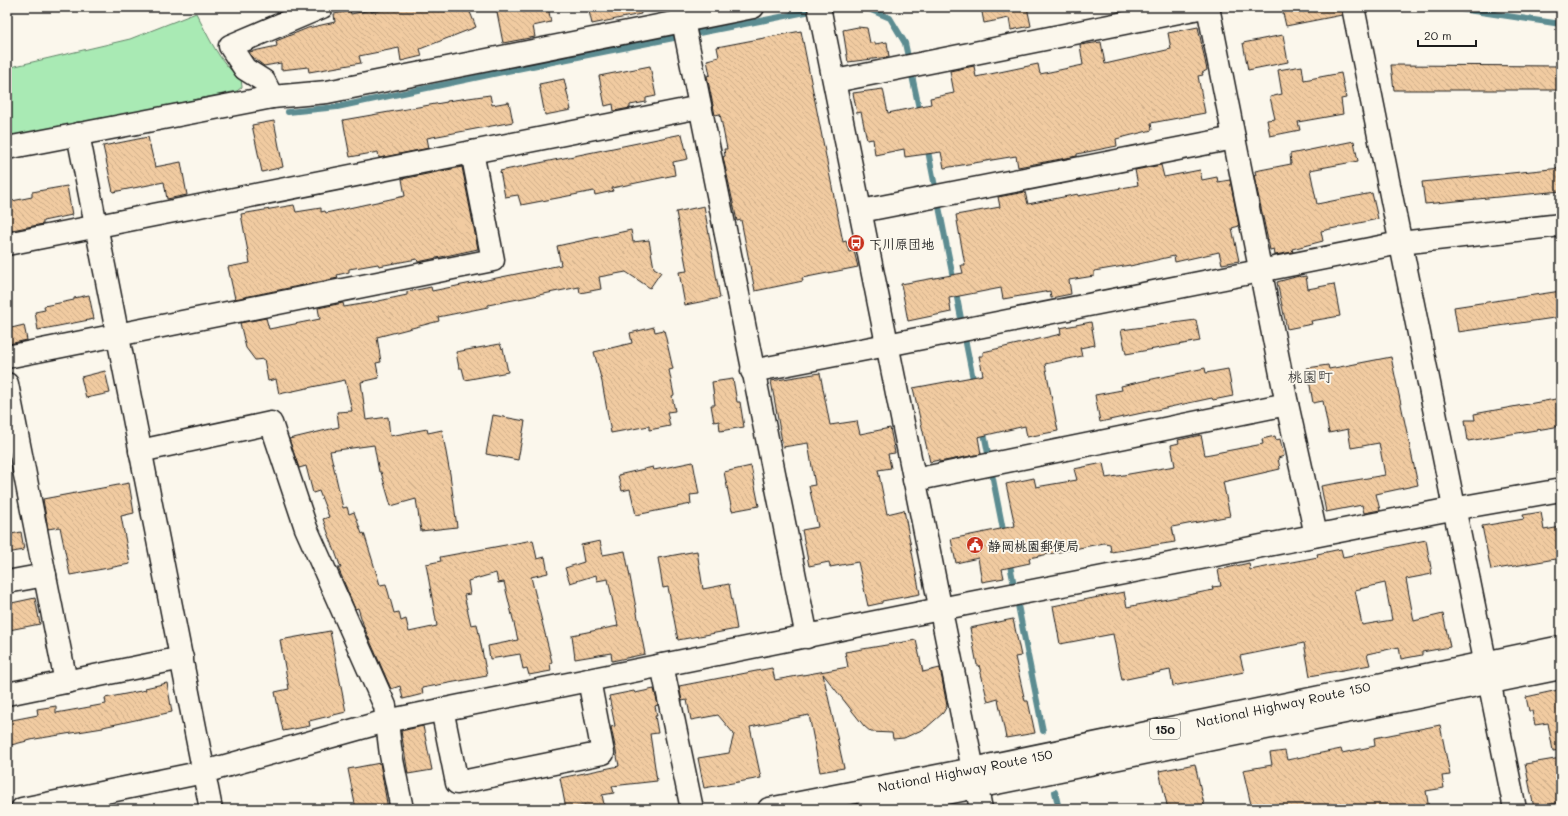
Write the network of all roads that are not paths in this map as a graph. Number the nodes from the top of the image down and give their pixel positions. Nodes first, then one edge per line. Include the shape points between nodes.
1 (322, 7) edge
2 (753, 7) edge
3 (819, 7) edge
4 (1204, 7) edge
5 (1208, 7) edge
6 (1353, 7) edge
7 (683, 21) junction
8 (835, 82) junction
9 (272, 97) junction
10 (700, 107) junction
11 (78, 134) junction
12 (1234, 138) junction
13 (7, 148) edge
14 (472, 152) junction
15 (861, 210) junction
16 (1561, 224) edge
17 (96, 226) junction
18 (1400, 243) junction
19 (7, 244) edge
20 (1260, 270) junction
21 (117, 334) junction
22 (887, 345) junction
23 (7, 357) edge
24 (752, 371) junction
25 (7, 384) edge
26 (1287, 404) junction
27 (140, 451) junction
28 (15, 468) edge
29 (914, 480) junction
30 (1561, 490) edge
31 (1453, 509) junction
32 (1316, 535) junction
33 (45, 575) junction
34 (7, 582) edge
35 (940, 609) junction
36 (807, 637) junction
37 (1561, 647) edge
38 (182, 658) junction
39 (1484, 662) junction
40 (662, 665) junction
41 (1561, 668) edge
42 (588, 680) junction
43 (66, 682) junction
44 (1489, 683) junction
45 (7, 694) edge
46 (442, 709) junction
47 (386, 721) junction
48 (204, 772) junction
49 (977, 789) edge
50 (22, 809) edge
51 (211, 809) edge
52 (402, 809) edge
53 (692, 809) edge
54 (769, 809) edge
55 (868, 809) edge
56 (1515, 809) edge

1 - 9 main road via 230,46 245,69 264,81
2 - 7 main road
3 - 8 main road
4 - 8 main road
5 - 12 main road
6 - 18 main road
7 - 9 main road via 327,92
7 - 10 main road
8 - 15 main road
9 - 11 main road
10 - 14 main road
10 - 24 main road
11 - 13 main road
11 - 17 main road
12 - 15 main road
12 - 20 main road
14 - 17 main road
14 - 21 main road via 493,260
15 - 22 main road
16 - 18 main road
17 - 19 main road
17 - 21 main road
18 - 20 main road
18 - 31 main road
20 - 22 main road
20 - 26 main road
21 - 23 main road
21 - 27 main road
22 - 24 main road
22 - 29 main road
24 - 36 main road
25 - 28 main road
26 - 29 main road
26 - 32 main road
27 - 38 main road
27 - 47 main road via 271,423 306,528 374,678 384,706
28 - 33 main road
29 - 35 main road
30 - 31 main road
31 - 32 main road
31 - 39 main road
32 - 35 main road
33 - 34 main road
33 - 43 main road
35 - 36 main road
35 - 49 main road
36 - 40 main road
37 - 39 main road, National Highway Route 150 / 150
38 - 43 main road
38 - 48 main road
39 - 44 main road
39 - 49 main road, National Highway Route 150 / 150
40 - 42 main road
40 - 53 main road
41 - 44 main road, National Highway Route 150 / 150
42 - 46 main road
42 - 46 main road via 603,753 457,783
43 - 45 main road
44 - 49 main road, National Highway Route 150 / 150
44 - 56 main road
46 - 47 main road
47 - 48 main road
47 - 52 main road
48 - 50 main road
48 - 51 main road
49 - 54 main road, National Highway Route 150 / 150
49 - 55 main road, National Highway Route 150 / 150

